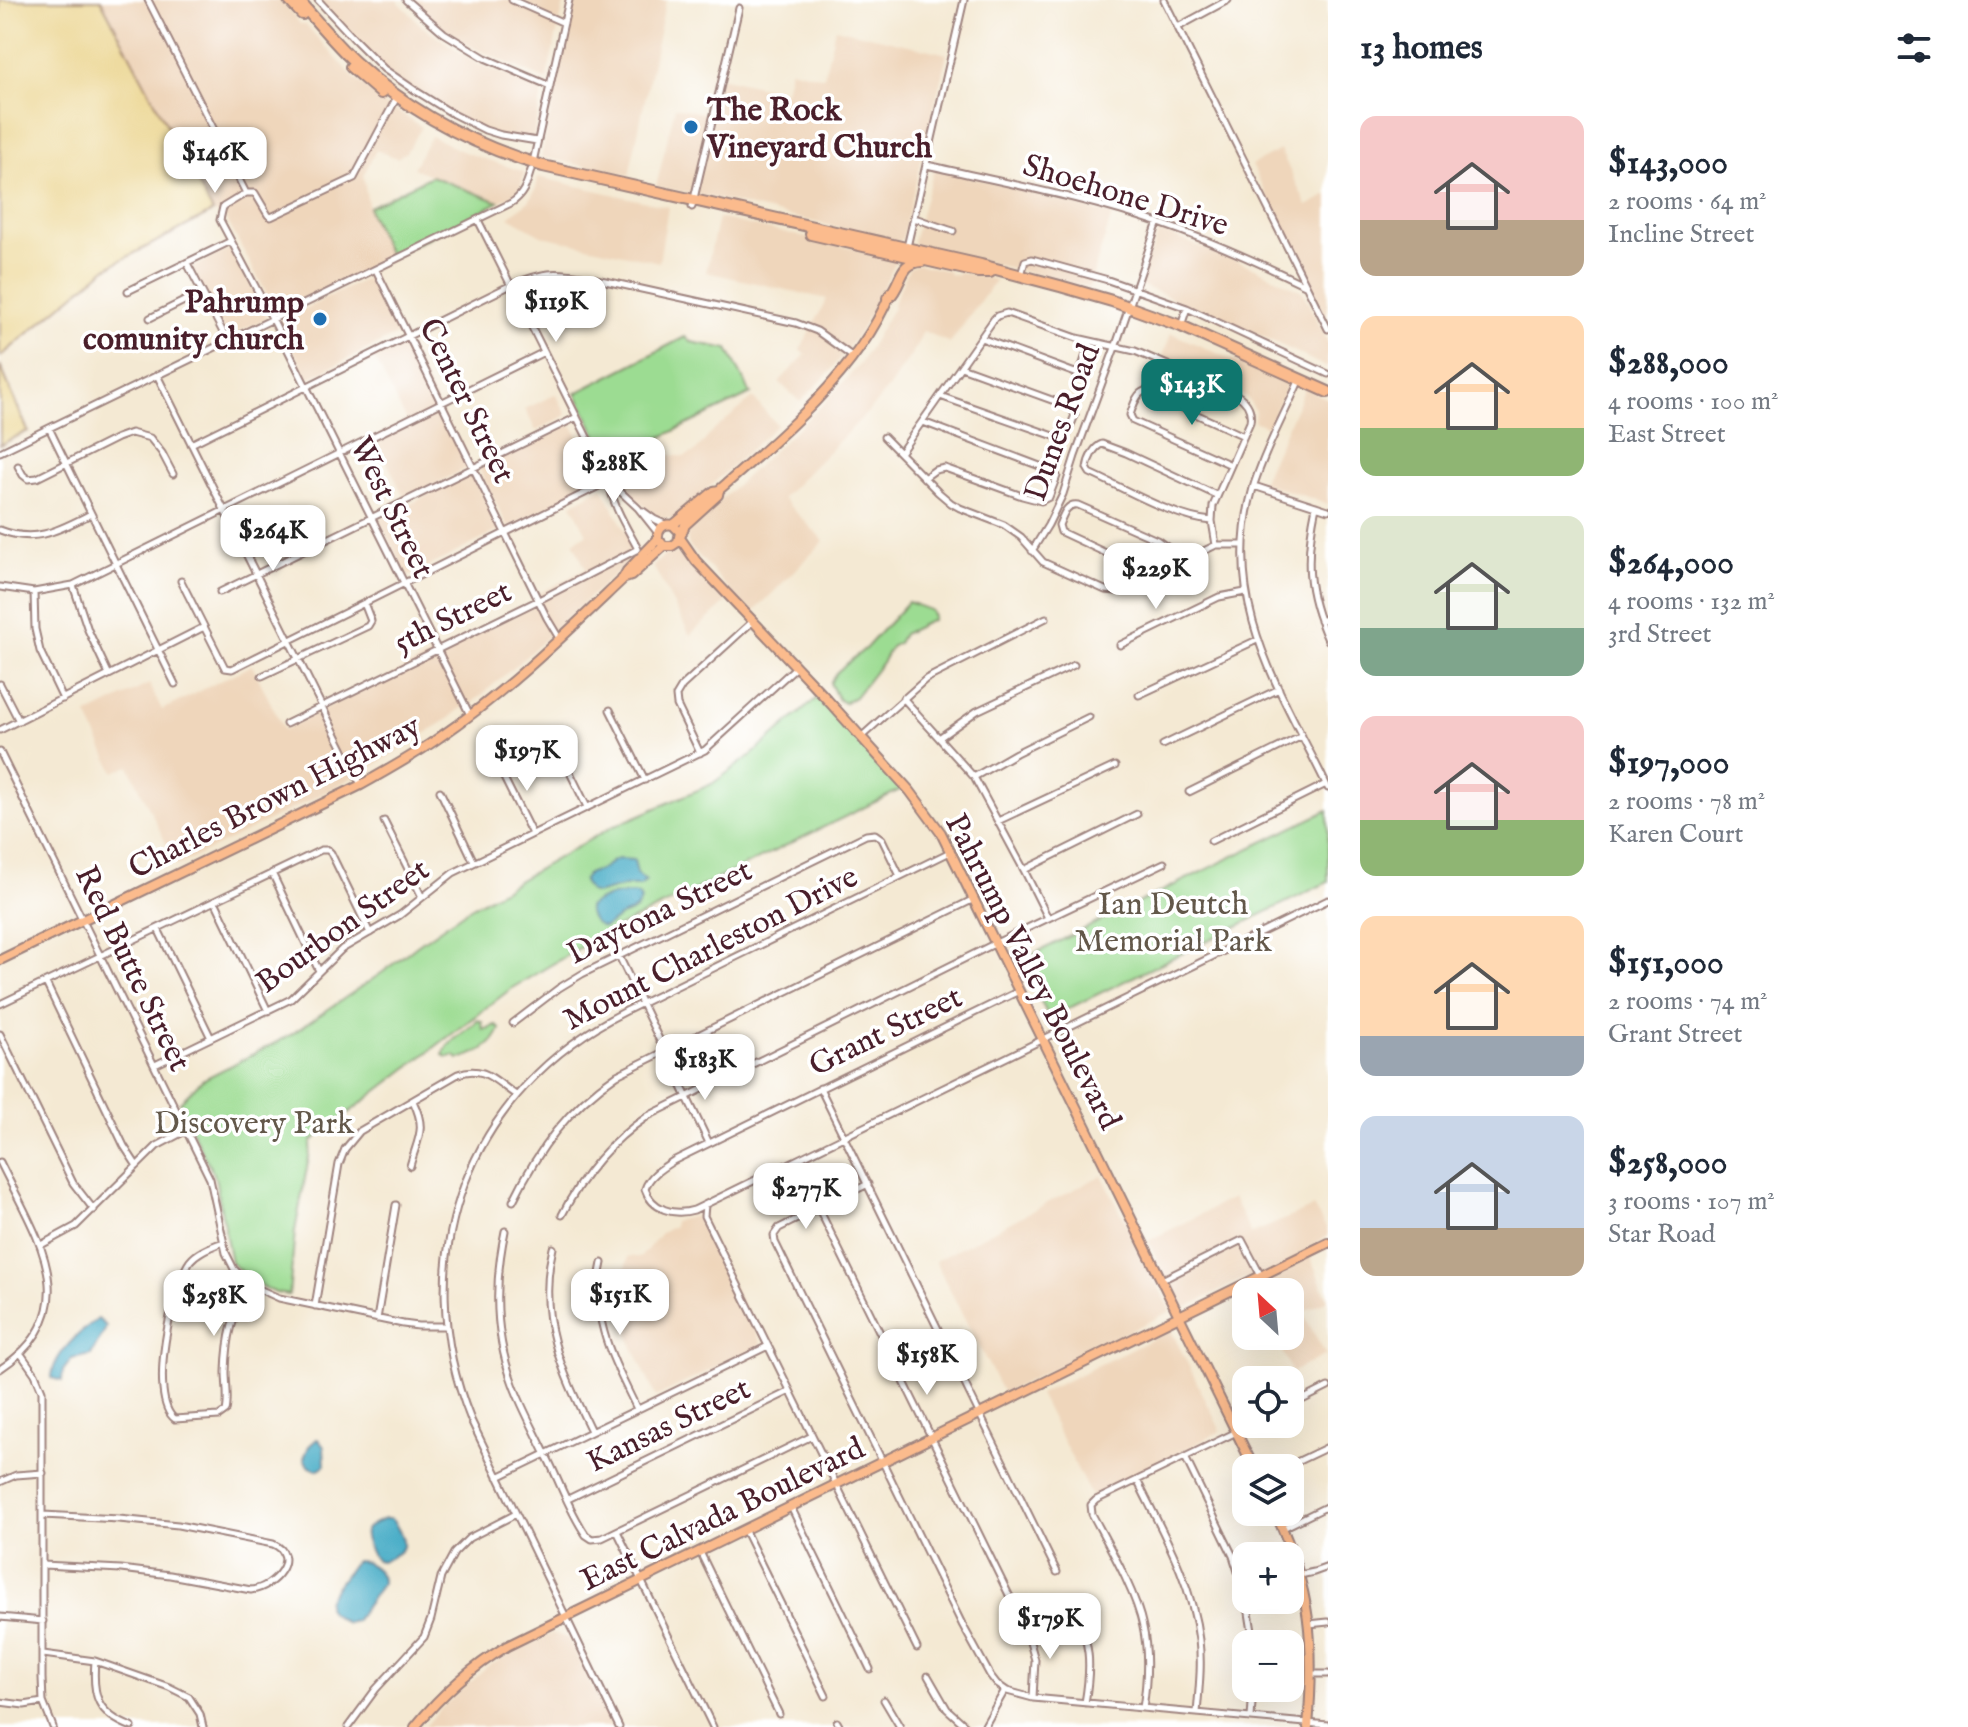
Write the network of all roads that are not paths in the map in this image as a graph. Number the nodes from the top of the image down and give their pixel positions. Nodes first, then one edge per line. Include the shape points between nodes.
1 (148, 0) edge
2 (289, 0) edge
3 (298, 0) edge
4 (318, 0) edge
5 (406, 0) edge
6 (512, 0) edge
7 (569, 0) edge
8 (964, 0) edge
9 (1164, 0) edge
10 (1228, 0) edge
11 (739, 8) dead end
12 (564, 23) junction
13 (1178, 27) junction
14 (550, 86) junction
15 (396, 100) junction
16 (537, 141) junction
17 (927, 165) junction
18 (532, 166) junction
19 (246, 193) junction
20 (693, 204) junction
21 (914, 218) junction
22 (478, 220) junction
23 (1158, 222) junction
24 (953, 231) dead end
25 (846, 234) junction
26 (819, 236) junction
27 (231, 241) junction
28 (906, 252) junction
29 (928, 260) junction
30 (187, 263) junction
31 (376, 270) junction
32 (996, 270) junction
33 (1021, 276) junction
34 (511, 285) junction
35 (1305, 285) junction
36 (1134, 290) junction
37 (128, 291) dead end
38 (202, 292) junction
39 (888, 298) junction
40 (1128, 306) junction
41 (1187, 308) junction
42 (150, 318) dead end
43 (273, 320) junction
44 (1326, 320) edge
45 (1181, 326) junction
46 (1328, 329) edge
47 (409, 336) junction
48 (981, 338) junction
49 (228, 342) junction
50 (1090, 342) junction
51 (1116, 345) junction
52 (544, 352) junction
53 (853, 357) junction
54 (961, 367) junction
55 (1328, 374) edge
56 (157, 375) junction
57 (1300, 379) junction
58 (307, 387) junction
59 (1328, 392) edge
60 (940, 396) junction
61 (442, 402) junction
62 (577, 417) junction
63 (922, 422) junction
64 (49, 428) junction
65 (1244, 436) junction
66 (884, 437) dead end
67 (191, 444) junction
68 (0, 452) edge
69 (340, 453) junction
70 (900, 453) junction
71 (66, 464) junction
72 (1231, 465) junction
73 (18, 466) dead end
74 (474, 467) junction
75 (173, 474) dead end
76 (924, 478) junction
77 (609, 481) junction
78 (1254, 486) junction
79 (719, 490) junction
80 (1216, 495) junction
81 (1316, 506) junction
82 (638, 508) junction
83 (224, 510) junction
84 (1328, 510) edge
85 (91, 514) junction
86 (372, 518) junction
87 (1212, 521) junction
88 (670, 525) junction
89 (0, 530) edge
90 (506, 533) junction
91 (680, 537) junction
92 (663, 541) junction
93 (1216, 545) junction
94 (1243, 545) junction
95 (1032, 551) junction
96 (688, 552) junction
97 (639, 553) junction
98 (1185, 560) junction
99 (116, 564) junction
100 (257, 575) junction
101 (1150, 577) junction
102 (622, 580) junction
103 (181, 581) dead end
104 (405, 583) junction
105 (73, 585) junction
106 (0, 587) edge
107 (34, 592) junction
108 (220, 592) dead end
109 (1245, 592) junction
110 (539, 600) junction
111 (364, 603) junction
112 (1046, 618) dead end
113 (1328, 618) edge
114 (753, 621) junction
115 (1320, 621) junction
116 (204, 627) junction
117 (559, 638) junction
118 (290, 640) junction
119 (1257, 640) junction
120 (1328, 640) edge
121 (1120, 645) dead end
122 (438, 649) junction
123 (158, 650) junction
124 (298, 658) junction
125 (1074, 665) dead end
126 (796, 667) junction
127 (109, 675) junction
128 (262, 676) dead end
129 (0, 684) edge
130 (175, 684) dead end
131 (1279, 689) junction
132 (1139, 695) dead end
133 (903, 698) junction
134 (63, 699) junction
135 (322, 706) junction
136 (610, 710) dead end
137 (470, 715) junction
138 (1089, 717) dead end
139 (19, 721) junction
140 (286, 724) dead end
141 (0, 730) edge
142 (1302, 736) junction
143 (861, 737) junction
144 (553, 738) dead end
145 (939, 738) junction
146 (1163, 745) dead end
147 (0, 752) edge
148 (700, 753) junction
149 (497, 764) dead end
150 (1115, 766) dead end
151 (974, 777) junction
152 (645, 780) junction
153 (361, 785) junction
154 (1327, 786) edge
155 (440, 791) dead end
156 (1189, 792) dead end
157 (587, 807) junction
158 (1137, 814) dead end
159 (384, 821) dead end
160 (998, 821) junction
161 (532, 834) junction
162 (1211, 841) dead end
163 (951, 851) junction
164 (474, 862) junction
165 (1164, 863) dead end
166 (1024, 870) junction
167 (272, 873) junction
168 (900, 876) junction
169 (422, 897) junction
170 (975, 898) junction
171 (1328, 900) edge
172 (215, 901) junction
173 (1048, 918) junction
174 (84, 920) junction
175 (158, 929) junction
176 (370, 933) junction
177 (996, 943) junction
178 (102, 956) junction
179 (619, 956) junction
180 (0, 960) edge
181 (319, 971) junction
182 (46, 983) junction
183 (1020, 991) junction
184 (641, 1003) junction
185 (1, 1004) edge
186 (268, 1011) junction
187 (513, 1023) dead end
188 (0, 1034) edge
189 (211, 1038) junction
190 (1043, 1039) junction
191 (665, 1050) junction
192 (155, 1065) junction
193 (820, 1088) junction
194 (516, 1095) junction
195 (686, 1095) junction
196 (413, 1101) junction
197 (187, 1130) junction
198 (844, 1137) junction
199 (709, 1143) junction
200 (0, 1162) edge
201 (137, 1166) junction
202 (410, 1166) dead end
203 (868, 1184) junction
204 (513, 1201) dead end
205 (396, 1205) dead end
206 (705, 1205) junction
207 (819, 1209) junction
208 (94, 1210) junction
209 (562, 1215) dead end
210 (505, 1231) dead end
211 (223, 1242) junction
212 (1328, 1243) edge
213 (41, 1245) junction
214 (553, 1248) dead end
215 (602, 1263) dead end
216 (1261, 1276) junction
217 (1162, 1280) junction
218 (250, 1285) junction
219 (315, 1306) junction
220 (1179, 1316) junction
221 (377, 1319) junction
222 (446, 1326) junction
223 (768, 1346) junction
224 (21, 1354) junction
225 (0, 1369) edge
226 (1328, 1387) edge
227 (790, 1391) junction
228 (1304, 1399) edge
229 (637, 1409) junction
230 (980, 1414) junction
231 (1232, 1424) edge
232 (591, 1431) junction
233 (1232, 1434) edge
234 (812, 1436) junction
235 (931, 1438) junction
236 (1328, 1447) edge
237 (546, 1454) junction
238 (1185, 1457) junction
239 (1304, 1458) edge
240 (883, 1461) junction
241 (43, 1473) junction
242 (498, 1477) junction
243 (1137, 1480) junction
244 (0, 1482) edge
245 (837, 1485) junction
246 (567, 1499) junction
247 (1328, 1506) edge
248 (791, 1507) junction
249 (516, 1514) junction
250 (43, 1515) junction
251 (1283, 1528) joint
252 (744, 1529) junction
253 (617, 1531) junction
254 (1288, 1542) edge
255 (700, 1551) junction
256 (1232, 1554) edge
257 (43, 1565) junction
258 (1328, 1567) edge
259 (1057, 1572) dead end
260 (1304, 1574) edge
261 (640, 1580) junction
262 (1010, 1597) dead end
263 (1304, 1597) edge
264 (1074, 1605) dead end
265 (566, 1616) junction
266 (0, 1617) edge
267 (43, 1621) junction
268 (1328, 1622) edge
269 (1309, 1624) junction
270 (1026, 1628) dead end
271 (917, 1648) dead end
272 (43, 1654) junction
273 (95, 1661) junction
274 (870, 1669) dead end
275 (1312, 1674) junction
276 (1328, 1674) edge
277 (928, 1676) dead end
278 (1005, 1690) junction
279 (826, 1696) dead end
280 (1033, 1698) junction
281 (884, 1700) dead end
282 (0, 1702) edge
283 (43, 1702) junction
284 (1252, 1702) edge
285 (1085, 1703) junction
286 (1143, 1708) junction
287 (1197, 1713) junction
288 (779, 1714) dead end
289 (1251, 1718) junction
290 (1328, 1725) edge
291 (1308, 1726) edge
292 (53, 1727) edge
293 (132, 1727) edge
294 (203, 1727) edge
295 (348, 1727) edge
296 (415, 1727) edge
297 (619, 1727) edge
298 (713, 1727) edge
299 (900, 1727) edge
300 (967, 1727) edge
301 (984, 1727) edge

1 - 19 street
2 - 15 highway via 367,82
3 - 15 highway
4 - 16 street via 384,69 416,91 485,130
5 - 14 street via 444,33 485,58
6 - 12 street
7 - 12 street
8 - 17 street
9 - 13 street
10 - 13 street
11 - 20 street
12 - 14 street
13 - 35 street
14 - 16 street
15 - 18 highway via 464,138
15 - 18 highway via 438,131 488,155
15 - 19 street via 354,178 271,217 255,193
16 - 18 street
17 - 21 street
17 - 23 street, Shoehone Drive
18 - 20 highway
18 - 20 highway
18 - 22 street via 518,198
19 - 27 street, West Street via 221,211
20 - 25 highway
20 - 26 highway
21 - 24 street
21 - 28 street
22 - 31 street
22 - 34 street
23 - 35 street, Shoehone Drive
23 - 36 street, Dunes Road
25 - 26 highway
25 - 28 highway
26 - 28 highway
27 - 30 street
27 - 43 street, West Street
28 - 29 highway
28 - 32 highway
28 - 39 main road
29 - 32 highway via 979,272
29 - 39 highway via 907,266
30 - 37 street
30 - 38 street
31 - 43 street
31 - 47 street, Center Street
32 - 33 highway
33 - 36 street via 1025,261 1032,259
33 - 40 highway
34 - 47 street
34 - 52 street
34 - 53 street via 543,273 587,277 796,323
35 - 44 street
36 - 40 street, Dunes Road
36 - 41 street
38 - 42 street
38 - 49 street
39 - 53 main road
40 - 45 highway
40 - 51 street, Dunes Road
41 - 45 street
41 - 55 street
43 - 49 street
43 - 58 street, West Street
44 - 46 street
45 - 57 highway
47 - 58 street
47 - 61 street, Center Street
48 - 50 street via 994,319 1007,313
48 - 50 street via 1075,373 1081,370
48 - 54 street
49 - 56 street
50 - 51 street
51 - 65 street via 1241,398 1251,413
51 - 95 street, Dunes Road via 1063,494
52 - 61 street
52 - 62 street
53 - 79 main road via 808,408
54 - 60 street
54 - 60 street via 1071,407 1075,412 1067,435 1059,438
56 - 64 street
56 - 67 street
57 - 59 highway
57 - 78 street
58 - 67 street
58 - 69 street, West Street
60 - 63 street
61 - 69 street
61 - 74 street, Center Street
62 - 74 street
62 - 77 street
63 - 70 street
63 - 76 street via 1057,476 1049,497 1041,501 945,468
64 - 68 street
64 - 71 street
65 - 72 street
65 - 72 street via 1145,391 1134,404 1133,421
66 - 70 street
67 - 83 street
69 - 83 street
69 - 86 street, West Street
70 - 76 street
71 - 73 street via 28,479
71 - 75 street via 131,433 150,438
71 - 85 street
72 - 80 street
74 - 86 street
74 - 90 street, Center Street
76 - 95 street via 960,508 1013,530
77 - 82 street
77 - 90 street
77 - 97 street
78 - 81 street
78 - 94 street
79 - 88 main road
79 - 91 main road
80 - 87 street
80 - 87 street via 1102,444 1087,465 1090,473 1191,519
81 - 84 street
81 - 115 street via 1308,551
82 - 88 street
82 - 92 street
83 - 99 street
83 - 100 street
85 - 89 street via 54,533 32,536
85 - 99 street
86 - 100 street
86 - 104 street, West Street
87 - 93 street
88 - 91 main road, Pahrump Valley Boulevard
88 - 92 main road via 661,527
90 - 104 street
90 - 110 street, Center Street
91 - 92 main road
91 - 96 main road, Pahrump Valley Boulevard
92 - 96 main road, Pahrump Valley Boulevard
92 - 97 main road, Charles Brown Highway
92 - 102 main road, Charles Brown Highway
93 - 94 street
93 - 98 street
94 - 109 street
95 - 101 street via 1043,562 1111,592
96 - 114 main road, Pahrump Valley Boulevard
97 - 102 main road, Charles Brown Highway
97 - 110 street, 5th Street
98 - 101 street
98 - 101 street via 1157,540 1078,505 1068,507 1061,532
99 - 105 street
99 - 123 street
100 - 108 street
100 - 118 street
102 - 117 main road, Charles Brown Highway
103 - 116 street
104 - 111 street
104 - 122 street, West Street
105 - 107 street
105 - 127 street
106 - 107 street
107 - 134 street via 40,651
109 - 119 street
109 - 121 street via 1219,597
110 - 117 street, Center Street
110 - 122 street, 5th Street
111 - 118 street
111 - 124 street, 5th Street via 370,624
112 - 133 street via 942,669
113 - 115 street
114 - 126 main road, Pahrump Valley Boulevard
114 - 148 street via 676,696
115 - 120 street
116 - 118 street via 225,668
116 - 123 street
117 - 137 main road, Charles Brown Highway
118 - 124 street
119 - 131 street
119 - 132 street
122 - 135 street, 5th Street
122 - 137 street, West Street
123 - 127 street
123 - 130 street
124 - 128 street, 5th Street
124 - 135 street
125 - 145 street via 977,711
126 - 143 main road, Pahrump Valley Boulevard
126 - 148 street, Bourbon Street
127 - 134 street
129 - 139 street
131 - 142 street
131 - 146 street
133 - 143 street
133 - 145 street
134 - 139 street
135 - 140 street, 5th Street
135 - 153 street
136 - 152 street
137 - 153 main road, Charles Brown Highway
138 - 151 street
139 - 141 street
142 - 154 street
142 - 156 street
143 - 163 main road, Pahrump Valley Boulevard via 920,804
144 - 157 street
145 - 151 street
147 - 174 street, Red Butte Street
148 - 152 street, Bourbon Street
149 - 161 street
150 - 160 street
151 - 160 street
152 - 157 street, Bourbon Street
153 - 174 main road, Charles Brown Highway
154 - 162 street
155 - 164 street
157 - 161 street, Bourbon Street
158 - 166 street
159 - 169 street
160 - 166 street
161 - 164 street, Bourbon Street
163 - 168 street, Mount Charleston Drive
163 - 170 main road, Pahrump Valley Boulevard
164 - 169 street, Bourbon Street
165 - 173 street
166 - 173 street
167 - 172 street
167 - 176 street via 316,852 331,853
167 - 181 street
168 - 179 street, Daytona Street via 882,839 866,835
168 - 184 street, Mount Charleston Drive
169 - 176 street, Bourbon Street
170 - 177 main road, Pahrump Valley Boulevard
170 - 191 street
171 - 190 street
172 - 175 street
172 - 186 street
173 - 177 street
174 - 178 street, Red Butte Street
174 - 180 main road, Charles Brown Highway
175 - 178 street
175 - 189 street
176 - 181 street, Bourbon Street
177 - 183 main road, Pahrump Valley Boulevard
177 - 195 street
178 - 182 street
178 - 192 street, Red Butte Street
179 - 184 street
179 - 187 street, Daytona Street via 559,988
181 - 186 street, Bourbon Street via 291,999
182 - 185 street
182 - 201 street
183 - 190 main road, Pahrump Valley Boulevard
183 - 193 street, Grant Street
184 - 191 street
184 - 194 street, Mount Charleston Drive via 575,1040
186 - 189 street, Bourbon Street
188 - 208 street via 73,1183
189 - 192 street, Bourbon Street
190 - 198 street
190 - 217 main road, Pahrump Valley Boulevard
191 - 195 street
191 - 204 street via 617,1075 575,1108 532,1163
192 - 197 street, Red Butte Street
193 - 198 street
193 - 199 street, Grant Street
194 - 196 street via 471,1070
194 - 222 street, Mount Charleston Drive via 474,1162 451,1225
195 - 199 street
195 - 209 street via 612,1145
196 - 202 street via 421,1121
196 - 219 street via 360,1131 345,1149
197 - 201 street via 157,1146
197 - 211 street, Red Butte Street via 213,1187
198 - 203 street
198 - 206 street
199 - 206 street, Grant Street via 660,1169 645,1189 649,1199 671,1212
200 - 213 street
201 - 208 street
203 - 207 street
203 - 230 street
205 - 221 street
206 - 223 street via 704,1216
207 - 235 street
207 - 240 street via 779,1228 775,1242
208 - 213 street
210 - 237 street via 497,1284 502,1347 513,1386
211 - 218 street, Red Butte Street via 234,1269
211 - 218 street via 190,1262 170,1315 163,1361 165,1399 175,1419 224,1414 230,1331
212 - 216 main road, East Calvada Boulevard
213 - 224 street via 48,1308 44,1324
214 - 232 street via 548,1276 551,1331 561,1367
215 - 229 street via 598,1287 603,1332
216 - 217 street via 1242,1240
216 - 220 main road, East Calvada Boulevard
217 - 220 main road, Pahrump Valley Boulevard
218 - 219 street
219 - 221 street
220 - 230 main road, East Calvada Boulevard
220 - 231 main road, Pahrump Valley Boulevard
221 - 222 street
222 - 242 street, Mount Charleston Drive via 463,1400
223 - 227 street
223 - 229 street
224 - 225 street
224 - 241 street via 42,1391
226 - 228 street
227 - 234 street
227 - 246 street, Kansas Street
229 - 232 street
230 - 235 main road, East Calvada Boulevard
230 - 259 street
232 - 237 street
233 - 238 street
234 - 245 street
234 - 253 street
235 - 240 main road, East Calvada Boulevard
235 - 262 street
236 - 239 street
237 - 242 street
237 - 246 street
238 - 243 street
238 - 256 street
240 - 245 main road, East Calvada Boulevard
240 - 278 street via 962,1624 990,1675
241 - 244 street
241 - 250 street
242 - 249 street, Mount Charleston Drive
243 - 286 street via 1091,1505 1143,1625
243 - 287 street via 1191,1600 1201,1657
245 - 248 main road, East Calvada Boulevard
245 - 271 street
246 - 253 street via 592,1539
247 - 251 street
248 - 252 main road, East Calvada Boulevard
248 - 274 street
249 - 265 street, Mount Charleston Drive
249 - 295 street via 469,1538 454,1553 441,1577 424,1637
250 - 257 street
250 - 257 street via 178,1525 273,1544 285,1558 278,1576 258,1590 121,1569
251 - 254 main road
252 - 255 main road, East Calvada Boulevard
252 - 279 street
253 - 261 street
255 - 261 main road, East Calvada Boulevard
255 - 288 street
257 - 267 street
258 - 260 street
261 - 265 main road, East Calvada Boulevard
261 - 298 street
263 - 269 main road
264 - 285 street via 1088,1645
265 - 296 main road, East Calvada Boulevard via 481,1663
265 - 297 street, Mount Charleston Drive
266 - 267 street
267 - 272 street
268 - 269 street
269 - 275 main road
270 - 280 street via 1035,1660
272 - 273 street
272 - 283 street
273 - 293 street via 94,1688 100,1705
273 - 294 street via 186,1695
275 - 276 street
275 - 291 main road
277 - 300 street via 947,1709
278 - 280 street
278 - 301 street
280 - 285 street
281 - 299 street
282 - 283 street
283 - 292 street
284 - 289 street
285 - 286 street
286 - 287 street
287 - 289 street
289 - 291 street
290 - 291 street

